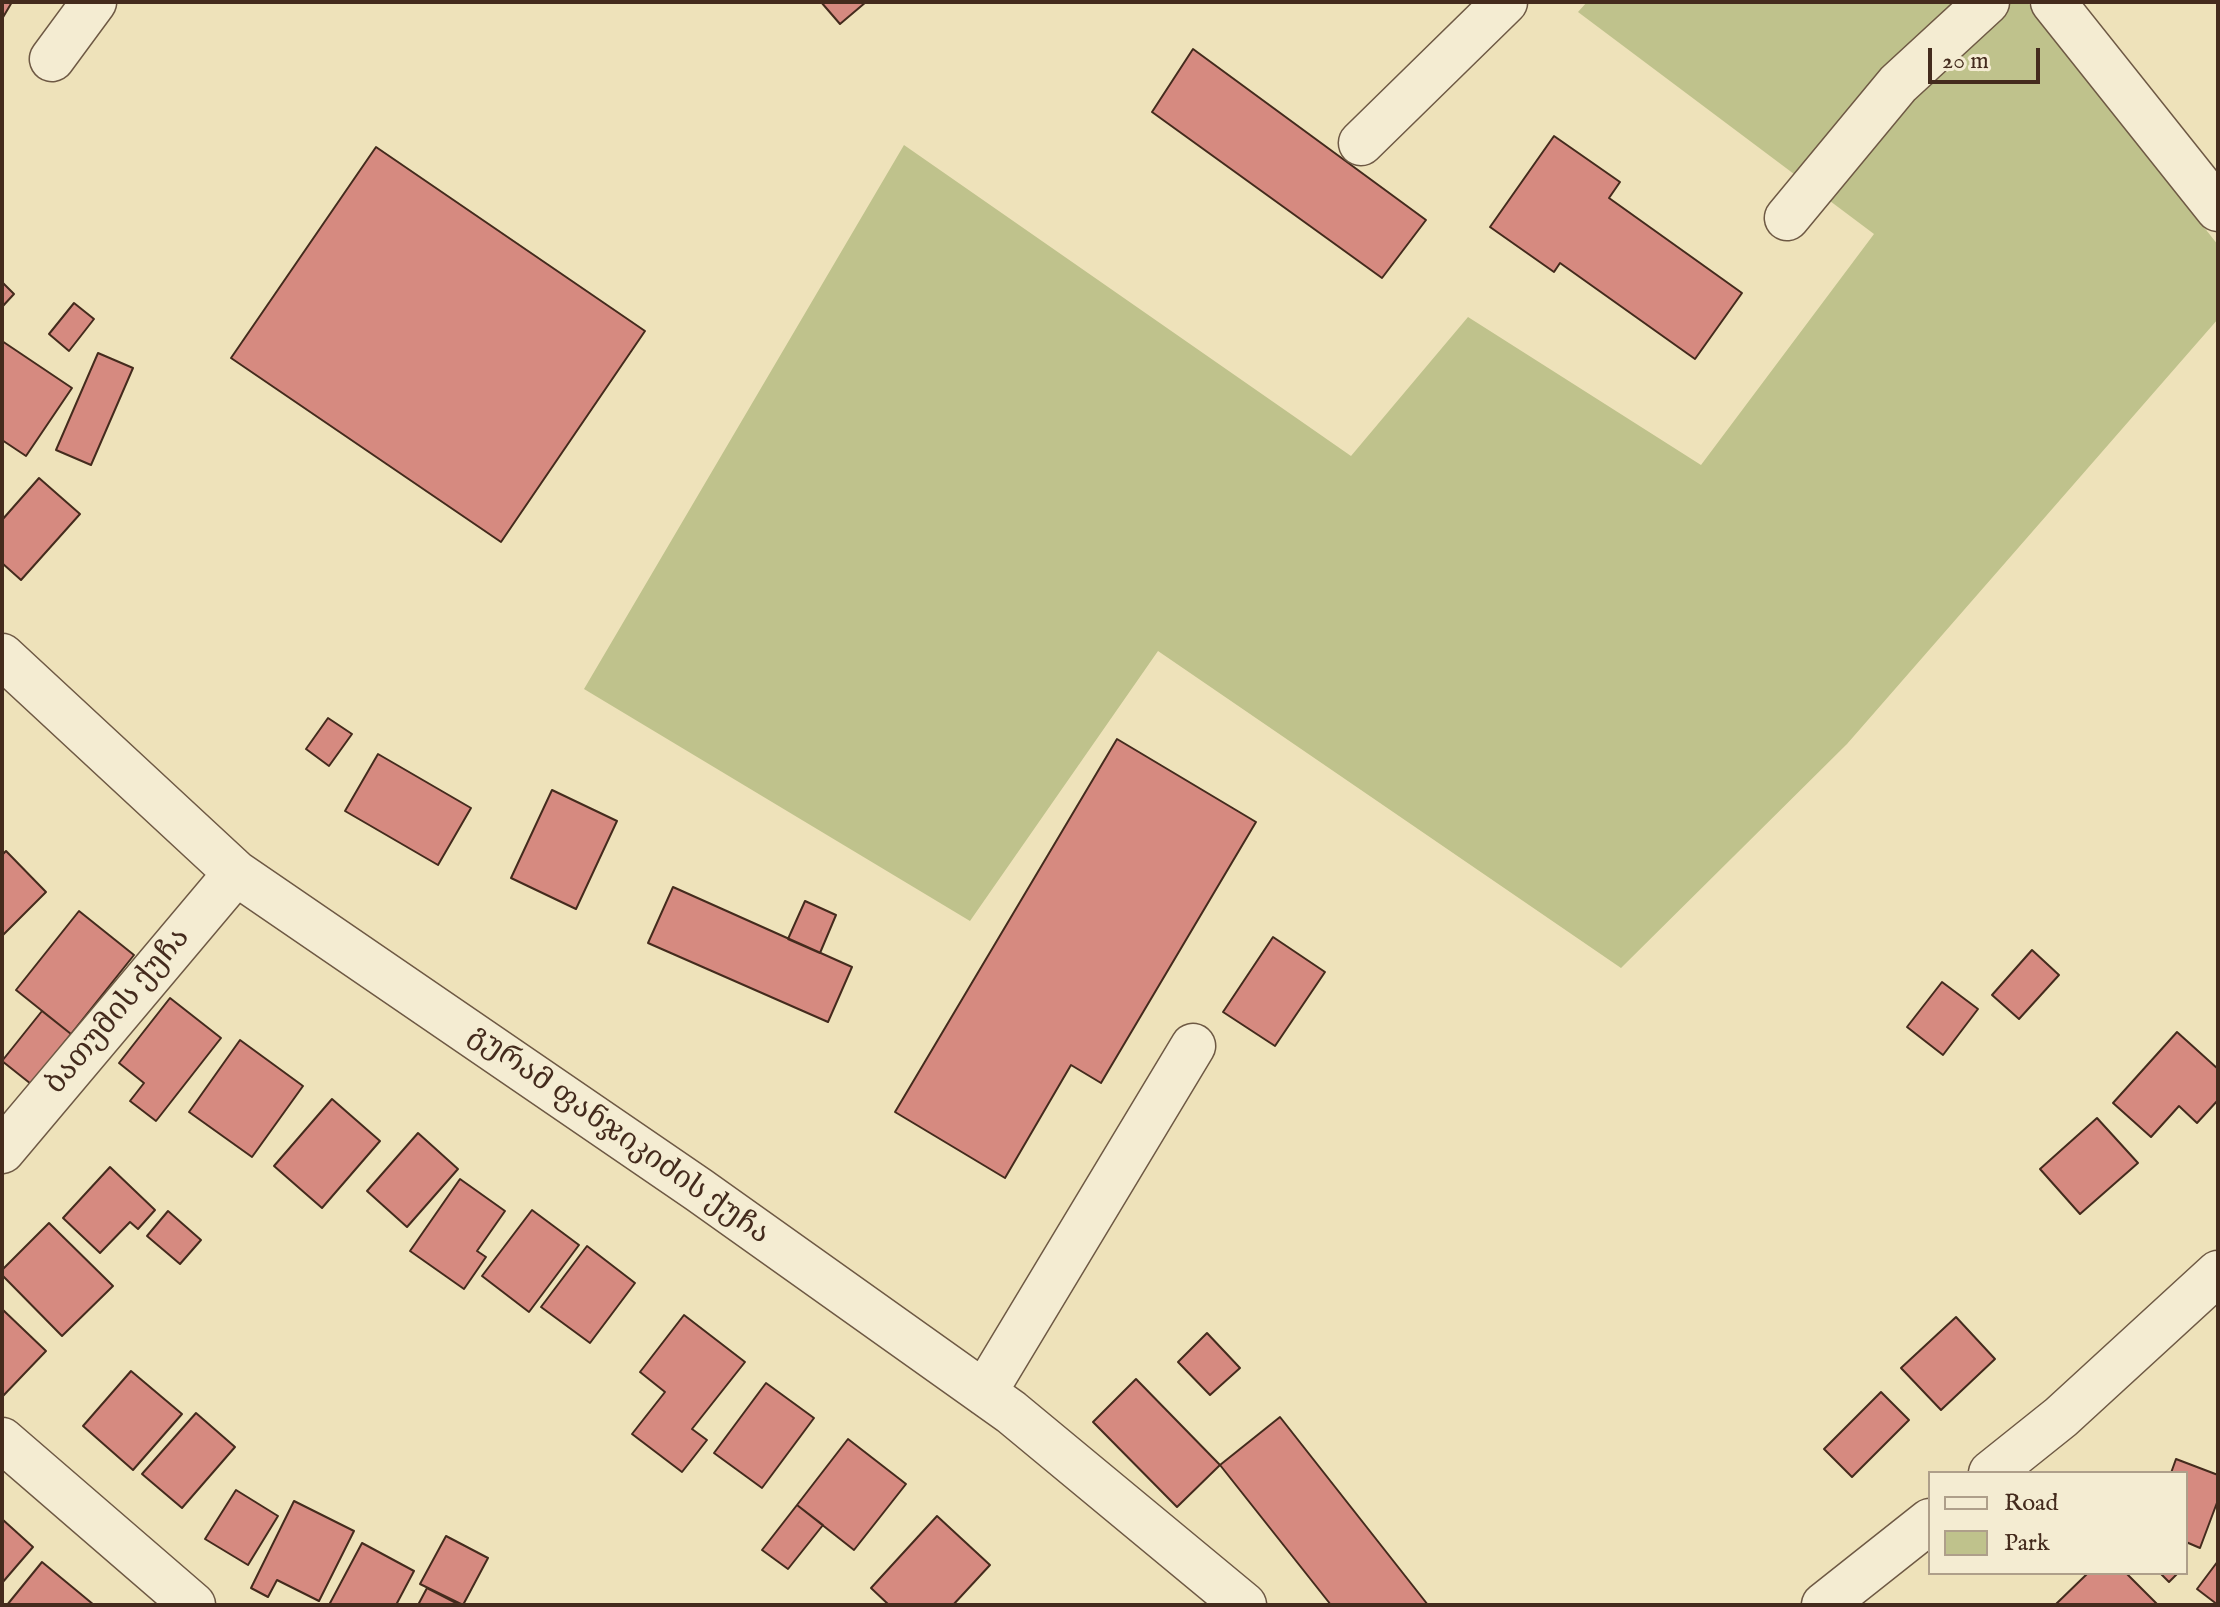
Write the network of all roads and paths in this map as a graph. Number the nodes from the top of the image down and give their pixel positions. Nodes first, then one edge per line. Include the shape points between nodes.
1 (94, 2) edge
2 (1505, 2) edge
3 (1987, 2) edge
4 (2053, 2) edge
5 (52, 59) dead end
6 (1361, 143) dead end
7 (2218, 209) edge
8 (1787, 218) dead end
9 (2, 656) edge
10 (236, 873) junction
11 (1193, 1046) dead end
12 (2, 1151) edge
13 (2218, 1273) edge
14 (984, 1393) junction
15 (2, 1440) edge
16 (1994, 1471) edge
17 (1928, 1523) edge
18 (193, 1605) edge
19 (1244, 1605) edge
20 (1824, 1605) edge

1 - 5 street
2 - 6 street
3 - 8 street via 1898,84
4 - 7 street
9 - 10 street, გურამ ფანჯიკიძის ქუჩა
10 - 12 street, ბათუმის ქუჩა
10 - 14 street, გურამ ფანჯიკიძის ქუჩა via 699,1190
11 - 14 street
13 - 16 street via 2061,1417
14 - 19 street, გურამ ფანჯიკიძის ქუჩა
15 - 18 street
17 - 20 street

